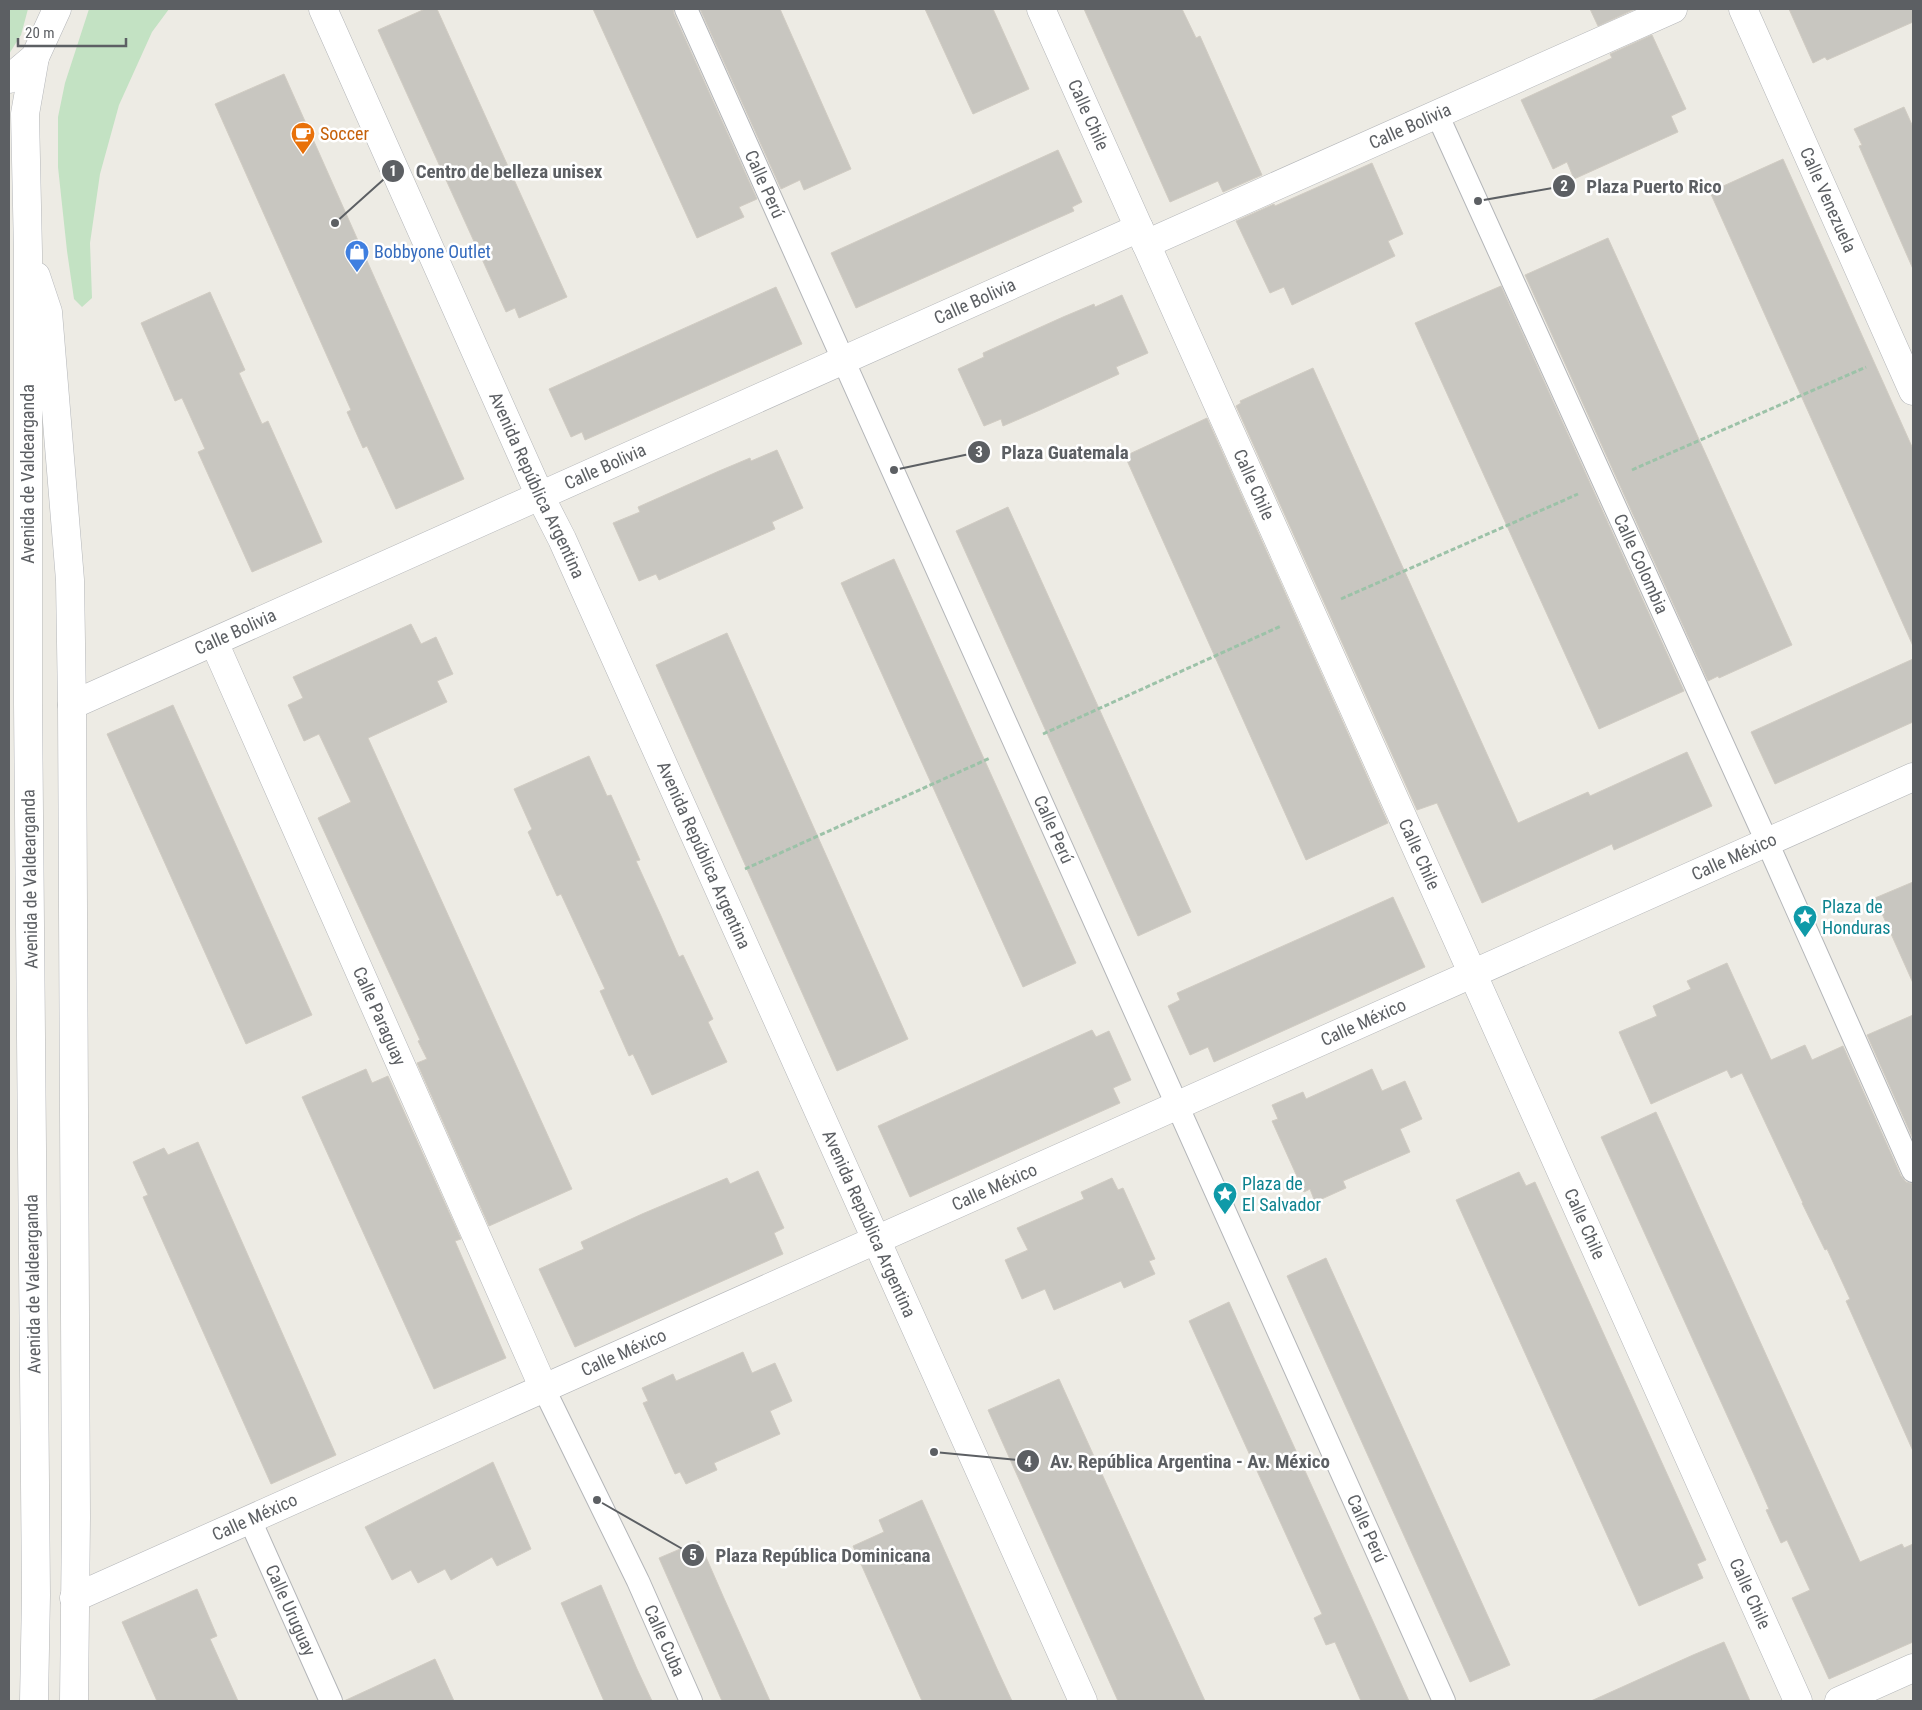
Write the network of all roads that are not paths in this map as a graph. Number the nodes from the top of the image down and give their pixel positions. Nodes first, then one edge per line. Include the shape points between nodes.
1 (56, 9) edge
2 (323, 9) edge
3 (686, 9) edge
4 (1041, 9) edge
5 (1673, 9) edge
6 (1743, 9) edge
7 (35, 57) junction
8 (9, 79) edge
9 (1437, 114) junction
10 (1142, 236) junction
11 (28, 252) junction
12 (843, 360) junction
13 (1913, 391) edge
14 (540, 496) junction
15 (214, 642) junction
16 (72, 705) junction
17 (1913, 777) edge
18 (1767, 842) junction
19 (1472, 974) junction
20 (1178, 1105) junction
21 (1913, 1171) edge
22 (876, 1240) junction
23 (544, 1389) junction
24 (250, 1520) junction
25 (74, 1598) junction
26 (1913, 1668) edge
27 (34, 1701) edge
28 (74, 1701) edge
29 (331, 1701) edge
30 (691, 1701) edge
31 (1083, 1701) edge
32 (1444, 1701) edge
33 (1798, 1701) edge
34 (1839, 1701) edge

1 - 7 street
2 - 14 street, Avenida República Argentina
3 - 12 street, Calle Perú
4 - 10 street, Calle Chile
5 - 9 street, Calle Bolivia
6 - 13 street, Calle Venezuela
7 - 8 street
7 - 11 street, Avenida de Valdearganda via 25,114
9 - 10 street, Calle Bolivia
9 - 18 street, Calle Colombia
10 - 12 street, Calle Bolivia
10 - 19 street, Calle Chile
11 - 16 street via 48,312 70,580
11 - 27 street, Avenida de Valdearganda
12 - 14 street, Calle Bolivia
12 - 20 street, Calle Perú
14 - 15 street, Calle Bolivia
14 - 22 street, Avenida República Argentina
15 - 16 street, Calle Bolivia
15 - 23 street, Calle Paraguay
16 - 25 street
17 - 18 street, Calle México
18 - 19 street, Calle México
18 - 21 street
19 - 20 street, Calle México
19 - 33 street, Calle Chile
20 - 22 street, Calle México
20 - 32 street, Calle Perú
22 - 23 street, Calle México
22 - 31 street, Avenida República Argentina
23 - 24 street, Calle México
23 - 30 street, Calle Cuba via 638,1581
24 - 25 street, Calle México
24 - 29 street, Calle Uruguay
25 - 28 street
26 - 34 street

